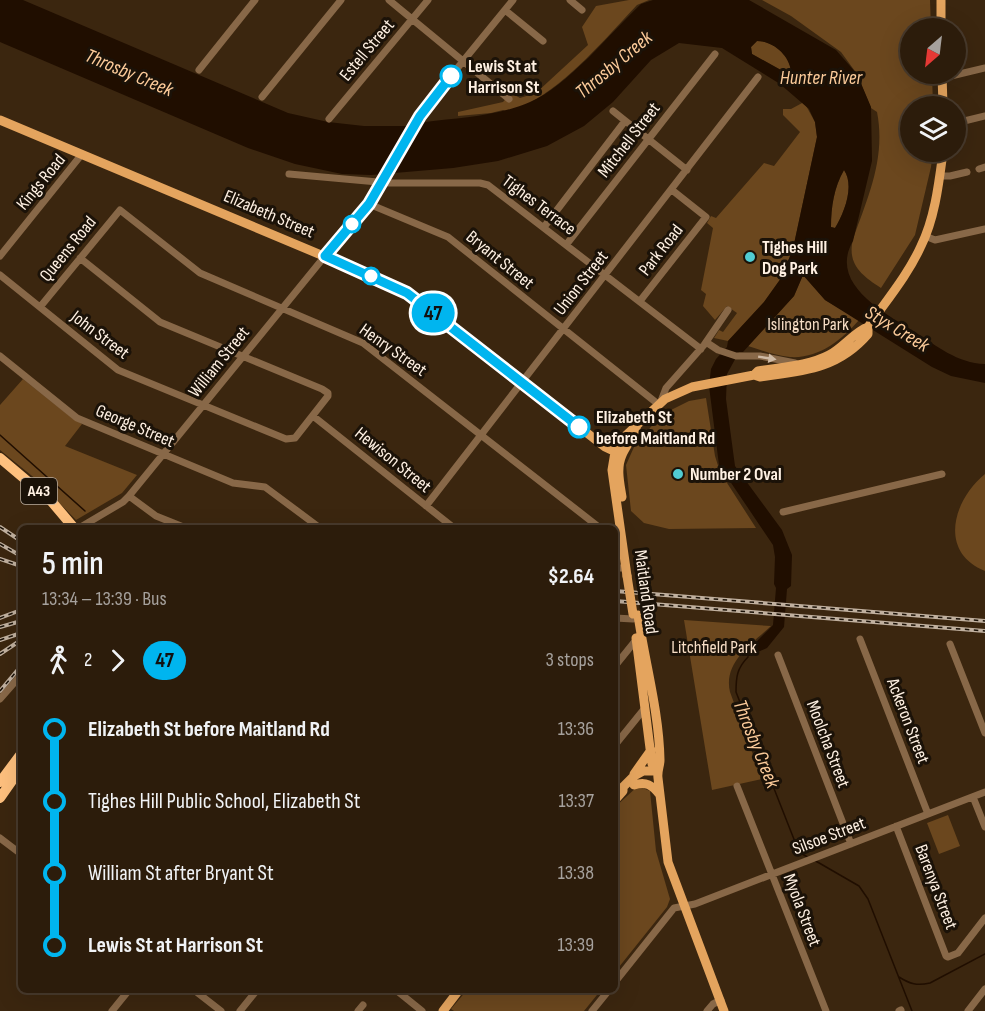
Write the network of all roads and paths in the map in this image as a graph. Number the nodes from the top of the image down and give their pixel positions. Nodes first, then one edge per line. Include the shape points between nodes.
1 (255, 0) edge
2 (341, 0) edge
3 (388, 0) edge
4 (428, 0) edge
5 (513, 0) edge
6 (570, 0) edge
7 (942, 0) edge
8 (505, 10) junction
9 (582, 10) dead end
10 (941, 18) edge
11 (412, 19) junction
12 (543, 42) dead end
13 (715, 54) dead end
14 (463, 61) junction
15 (985, 68) edge
16 (199, 70) dead end
17 (966, 72) edge
18 (758, 77) dead end
19 (262, 97) dead end
20 (509, 99) dead end
21 (613, 111) dead end
22 (985, 116) edge
23 (329, 119) dead end
24 (0, 120) edge
25 (625, 121) junction
26 (966, 121) edge
27 (649, 140) junction
28 (82, 154) junction
29 (942, 162) edge
30 (687, 170) junction
31 (966, 172) dead end
32 (289, 174) dead end
33 (940, 176) junction
34 (672, 190) junction
35 (371, 200) junction
36 (120, 210) joint
37 (544, 227) junction
38 (985, 229) edge
39 (925, 236) junction
40 (567, 244) junction
41 (0, 256) edge
42 (325, 256) junction
43 (80, 258) junction
44 (0, 275) edge
45 (606, 275) junction
46 (640, 302) junction
47 (40, 307) junction
48 (282, 308) junction
49 (728, 310) dead end
50 (868, 327) junction
51 (564, 330) junction
52 (706, 342) junction
53 (701, 349) junction
54 (0, 356) edge
55 (243, 356) junction
56 (798, 364) junction
57 (754, 375) junction
58 (522, 383) junction
59 (659, 402) junction
60 (204, 405) junction
61 (313, 416) junction
62 (482, 435) junction
63 (164, 454) junction
64 (618, 454) junction
65 (0, 458) edge
66 (0, 467) edge
67 (942, 474) dead end
68 (129, 496) junction
69 (426, 506) junction
70 (783, 512) dead end
71 (63, 525) edge
72 (73, 525) edge
73 (81, 525) edge
74 (178, 525) edge
75 (316, 525) edge
76 (450, 525) edge
77 (596, 525) edge
78 (617, 525) edge
79 (618, 530) edge
80 (618, 544) edge
81 (623, 548) junction
82 (618, 569) edge
83 (629, 574) junction
84 (635, 616) junction
85 (618, 618) edge
86 (861, 639) dead end
87 (636, 640) junction
88 (950, 644) dead end
89 (778, 655) dead end
90 (618, 662) edge
91 (18, 678) edge
92 (0, 699) edge
93 (645, 708) junction
94 (985, 734) edge
95 (618, 741) edge
96 (651, 750) junction
97 (18, 758) edge
98 (654, 771) junction
99 (18, 772) edge
100 (634, 781) junction
101 (0, 782) edge
102 (737, 786) dead end
103 (985, 792) edge
104 (660, 795) junction
105 (618, 797) edge
106 (973, 797) junction
107 (0, 798) edge
108 (928, 814) junction
109 (896, 826) junction
110 (985, 827) edge
111 (0, 838) edge
112 (851, 844) junction
113 (18, 852) edge
114 (772, 874) junction
115 (684, 907) junction
116 (985, 918) edge
117 (618, 978) edge
118 (985, 989) edge
119 (127, 993) edge
120 (198, 993) edge
121 (255, 993) edge
122 (400, 993) edge
123 (457, 993) edge
124 (607, 993) edge
125 (721, 1000) junction
126 (112, 1011) edge
127 (221, 1011) edge
128 (240, 1011) edge
129 (422, 1011) edge
130 (442, 1011) edge
131 (592, 1011) edge
132 (707, 1011) edge
133 (724, 1011) edge
134 (826, 1011) edge
135 (968, 1011) edge

1 - 16 street
2 - 19 street
3 - 11 street
4 - 11 street, Estell Street
5 - 8 street, William Street
6 - 9 street
7 - 10 main road
8 - 12 street
8 - 14 street, William Street
11 - 14 street
11 - 23 street, Estell Street
13 - 27 street, Mitchell Street
14 - 20 street
14 - 35 street, William Street, bridge via 424,109
15 - 17 street
18 - 30 street, Union Street
21 - 25 street
22 - 26 street
24 - 28 main road, Elizabeth Street
25 - 27 street
25 - 37 street
27 - 30 street
27 - 40 street, Mitchell Street
28 - 41 street, Kings Road
28 - 42 main road, Elizabeth Street
29 - 33 main road, Maitland Road
30 - 34 street, Union Street
31 - 33 street
32 - 37 street, Tighes Terrace via 389,183 480,183
33 - 39 main road, Maitland Road
34 - 45 street, Union Street
34 - 46 street, Park Road via 706,217
35 - 42 street, William Street
35 - 51 street, Bryant Street via 448,237
36 - 43 street, Queens Road
36 - 48 street, Henry Street via 200,273
37 - 40 street, Tighes Terrace
38 - 39 street via 935,240
39 - 50 main road, Maitland Road via 913,261
40 - 45 street, Tighes Terrace
42 - 48 street, William Street
42 - 58 main road, Elizabeth Street via 407,293
43 - 47 street, Queens Road
43 - 55 street via 159,322
44 - 47 street, John Street
45 - 46 street, Tighes Terrace
45 - 51 street, Union Street
46 - 53 street, Tighes Terrace
47 - 60 street, John Street via 118,370
48 - 55 street, William Street
48 - 62 street, Henry Street via 363,343
49 - 52 street
50 - 56 main road, Maitland Road via 831,354
50 - 57 main road, Maitland Road via 868,334 855,348 828,364 789,373
51 - 58 street, Union Street
51 - 59 street, Bryant Street
52 - 53 street
52 -> 56 street via 718,351 736,356 760,356
53 - 59 street via 666,388
54 - 63 street, George Street via 77,418
55 - 60 street, William Street
55 - 61 street via 328,393
56 - 57 main road, Maitland Road
57 - 59 main road, Maitland Road via 681,390
58 - 62 street, Union Street
58 - 64 main road, Elizabeth Street
59 - 64 main road, Maitland Road via 637,425 634,437
60 - 61 street, John Street via 293,440
60 - 63 street, William Street
61 - 69 street, Hewison Street
62 - 69 street, Union Street
62 - 77 street, Henry Street
63 - 68 street, William Street
63 - 75 street, George Street via 233,483 260,485
64 - 78 main road, Maitland Road via 613,478
64 - 83 main road, Maitland Road
65 - 72 highway, A43
66 - 71 highway, A43 via 45,504
67 - 70 street
68 - 73 street, William Street
68 - 74 street via 156,516
69 - 76 street, Hewison Street
79 - 81 main road, Maitland Road
80 - 81 street
81 - 83 main road, Maitland Road
82 - 83 street
83 - 84 main road, Maitland Road
84 - 85 street
84 - 87 main road, Maitland Road
84 - 98 main road, Maitland Road via 657,729 660,762
86 - 108 street, Ackeron Street
87 - 90 street
87 - 93 main road, Maitland Road
88 - 94 street
89 - 112 street, Moolcha Street
91 - 92 street
93 - 95 street
93 - 96 main road, Maitland Road
96 - 98 main road, Maitland Road
96 - 100 main road
97 - 101 highway
98 - 100 main road via 645,770
98 - 104 main road, Maitland Road
99 - 107 highway
100 - 104 main road via 648,784
100 - 105 main road via 623,787
102 - 114 street, Myola Street
103 - 106 street, Silsoe Street
104 - 115 main road, Maitland Road via 668,862
106 - 108 street, Silsoe Street
106 - 110 street
108 - 109 street, Silsoe Street
109 - 112 street, Silsoe Street
109 - 116 street, Barenya Street via 945,954 948,957 958,953
111 - 113 street
112 - 114 street, Silsoe Street
114 - 115 street, Silsoe Street
114 - 134 street, Myola Street
115 - 117 street, Silsoe Street via 674,908
115 - 125 main road, Maitland Road
118 - 135 street
119 - 126 street
120 - 127 street
121 - 128 street
122 - 129 street
123 - 130 main road
124 - 131 street
125 - 132 street
125 - 133 main road, Maitland Road

